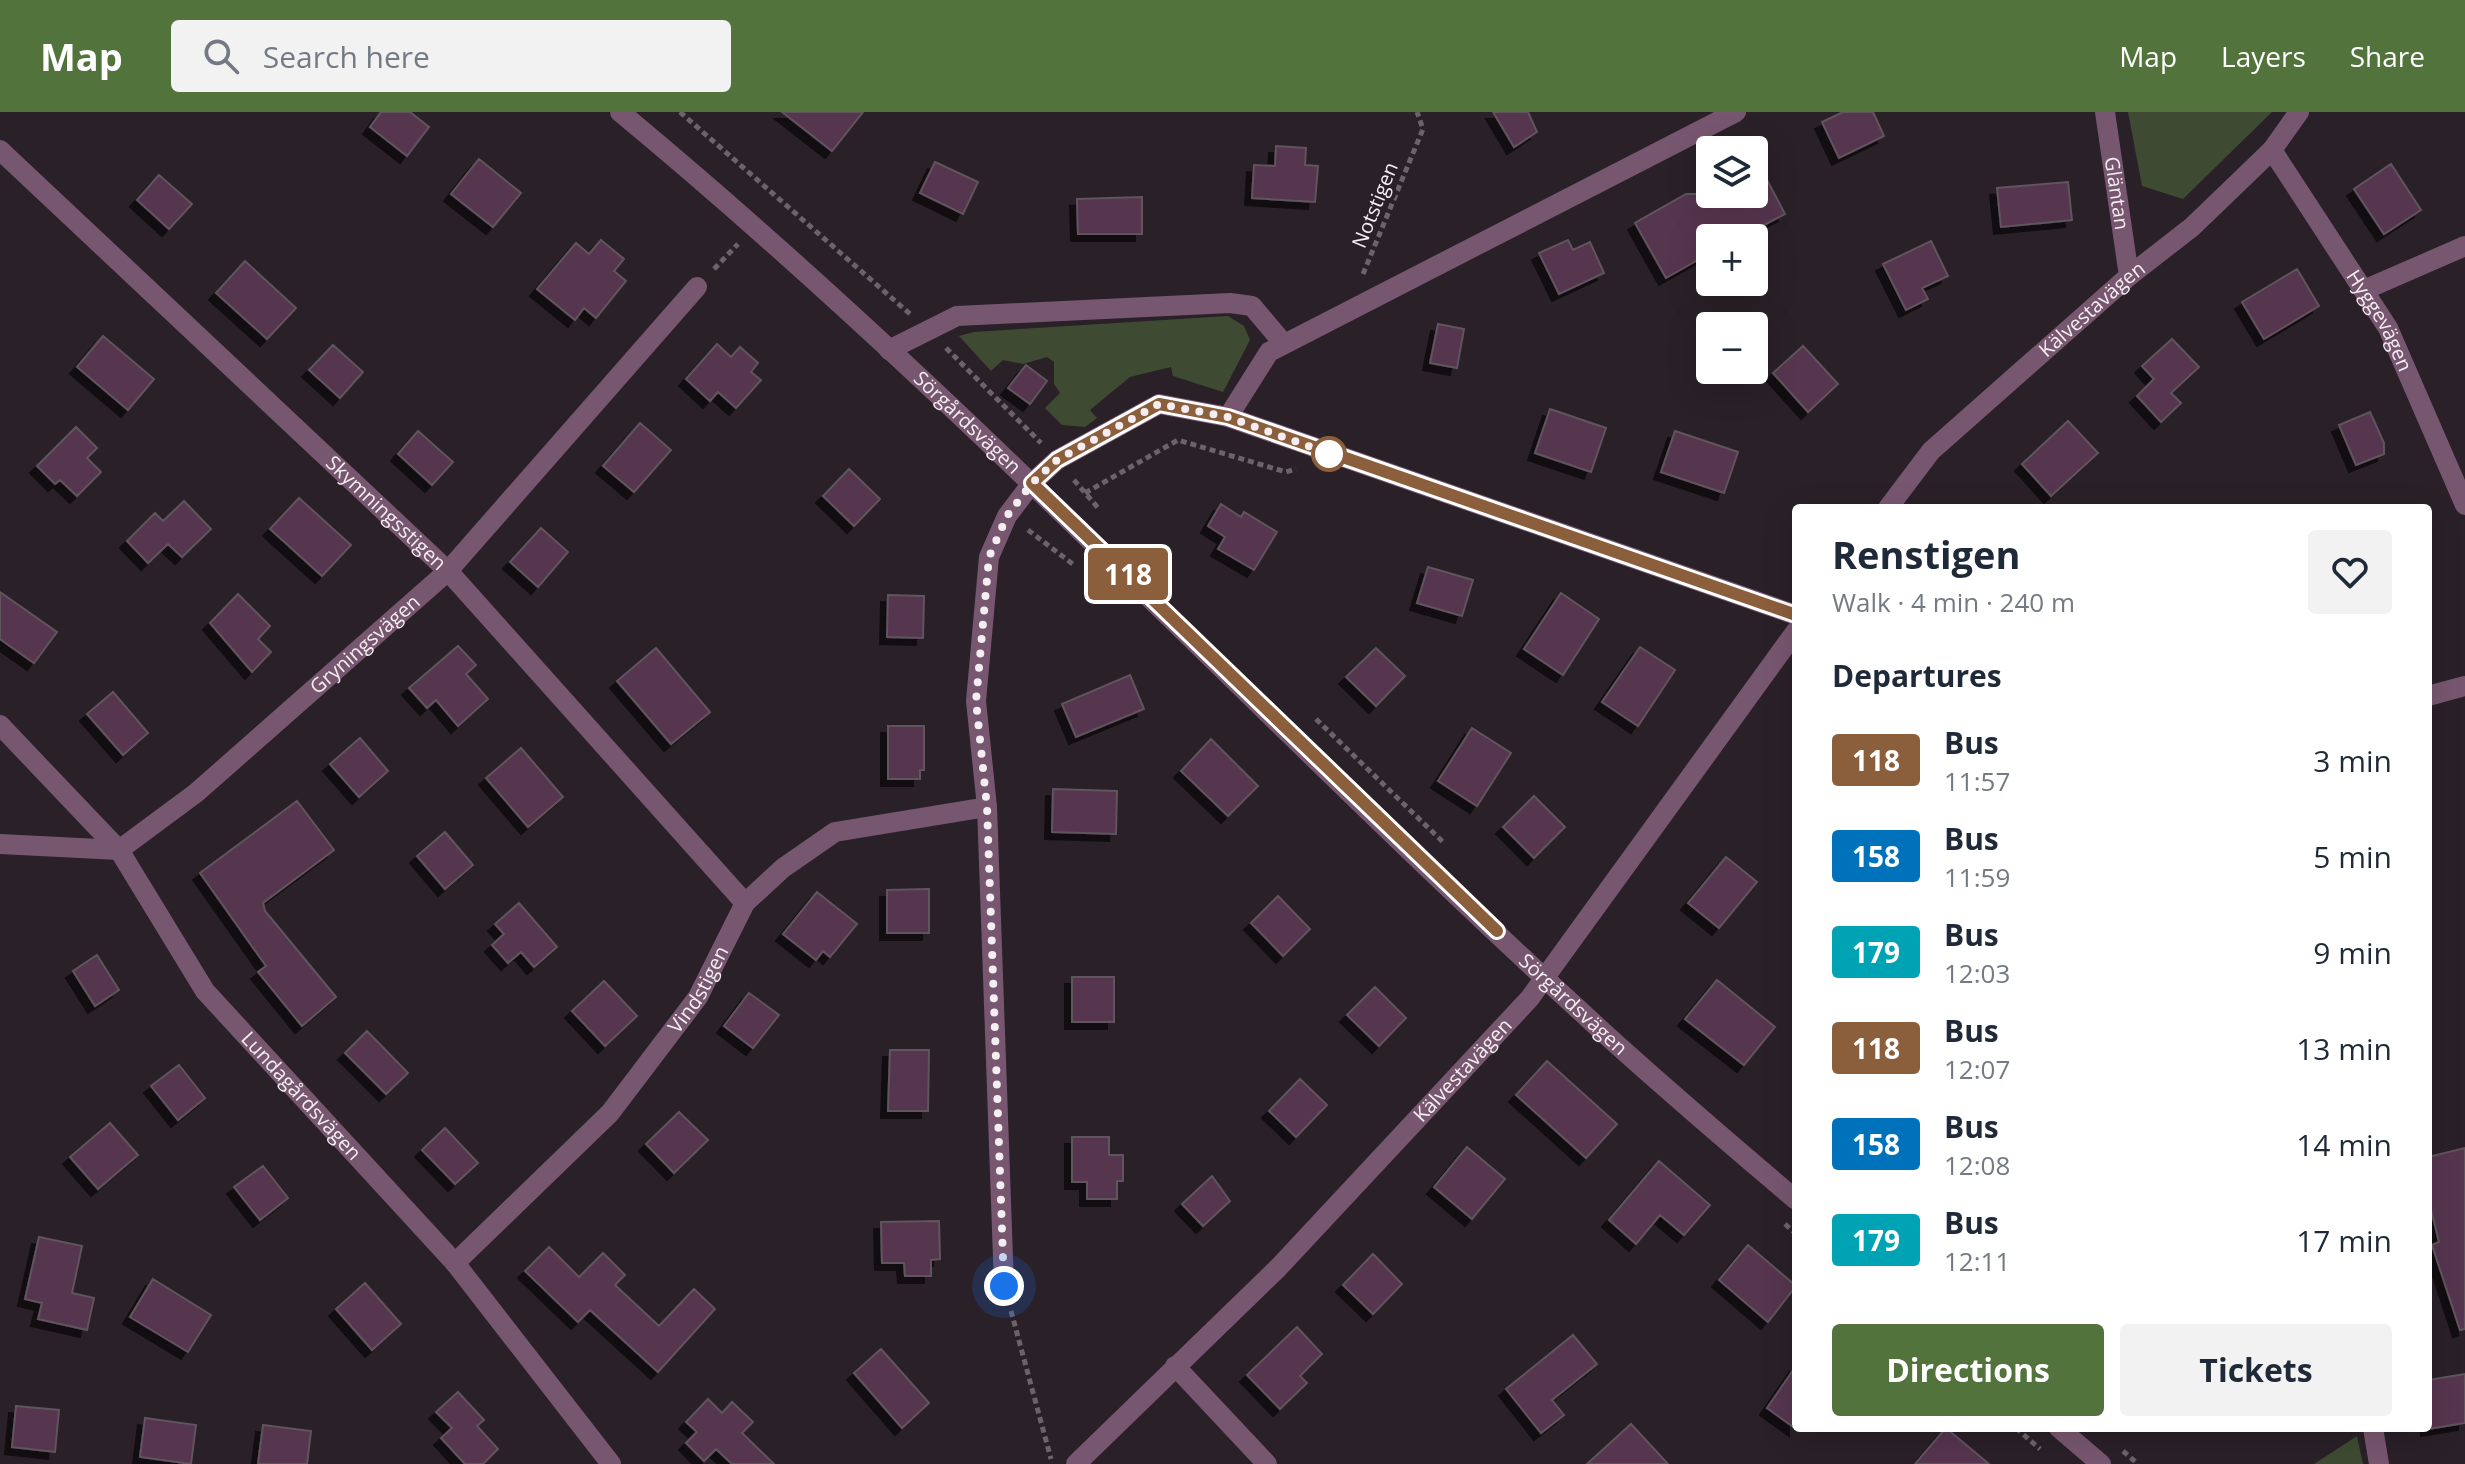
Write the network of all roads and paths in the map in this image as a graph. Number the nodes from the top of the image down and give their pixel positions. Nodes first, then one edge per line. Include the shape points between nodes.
1 (620, 112) edge
2 (680, 112) edge
3 (1417, 112) edge
4 (1736, 112) edge
5 (2105, 112) edge
6 (2299, 112) edge
7 (0, 150) edge
8 (2272, 150) junction
9 (740, 241) dead end
10 (2465, 246) edge
11 (2129, 276) junction
12 (697, 287) joint
13 (2364, 290) junction
14 (1348, 311) junction
15 (927, 330) junction
16 (1284, 344) junction
17 (889, 350) junction
18 (1228, 417) junction
19 (1333, 455) junction
20 (1057, 460) junction
21 (1032, 483) junction
22 (1085, 493) junction
23 (1891, 504) edge
24 (2465, 505) edge
25 (1109, 519) dead end
26 (448, 571) junction
27 (1792, 614) edge
28 (1792, 637) edge
29 (2465, 686) edge
30 (2432, 695) edge
31 (1311, 715) dead end
32 (0, 725) edge
33 (987, 807) junction
34 (0, 844) edge
35 (119, 850) junction
36 (1454, 854) dead end
37 (745, 903) junction
38 (1546, 980) junction
39 (1792, 1196) edge
40 (455, 1263) junction
41 (1004, 1286) joint
42 (1175, 1366) junction
43 (2064, 1432) edge
44 (2374, 1432) edge
45 (611, 1464) edge
46 (1053, 1464) edge
47 (1076, 1464) edge
48 (1267, 1464) edge
49 (2101, 1464) edge
50 (2379, 1464) edge

1 - 17 street, Sörgårdsvägen via 739,211
2 - 15 path
3 - 14 path, Notstigen via 1423,129
4 - 14 street
5 - 11 street, Gläntan
6 - 8 street, Kälvestavägen
7 - 26 street, Skymningsstigen
8 - 11 street, Kälvestavägen via 2192,227
8 - 13 street, Hyggevägen
9 - 12 path
10 - 13 street
11 - 23 street, Kälvestavägen via 1931,451
12 - 26 street, Gryningsvägen
13 - 24 street, Hyggevägen via 2388,328
14 - 16 street
15 - 16 street via 957,316 1230,303 1252,306
15 - 17 street
15 - 20 path
16 - 18 street via 1269,352
17 - 21 street, Sörgårdsvägen
18 - 19 street
18 - 20 street via 1159,404
19 - 22 path via 1286,472 1178,440
19 - 27 street
20 - 21 street
20 - 22 path
21 - 33 street via 1007,516 989,557 976,701
21 - 38 street, Sörgårdsvägen
22 - 25 path
26 - 35 street, Gryningsvägen via 196,793
26 - 37 street, Skymningsstigen
28 - 38 street, Kälvestavägen
29 - 30 street
31 - 36 path
32 - 35 street, Lundagårdsvägen
33 - 37 street, Vindstigen via 835,832
33 - 41 street
34 - 35 street
35 - 40 street, Lundagårdsvägen via 205,991
37 - 40 street, Vindstigen via 698,997 610,1113
38 - 39 street, Sörgårdsvägen
38 - 42 street, Kälvestavägen via 1278,1268
40 - 45 street, Lundagårdsvägen
41 - 46 path
42 - 47 street, Kälvestavägen
42 - 48 street
43 - 49 street
44 - 50 street

